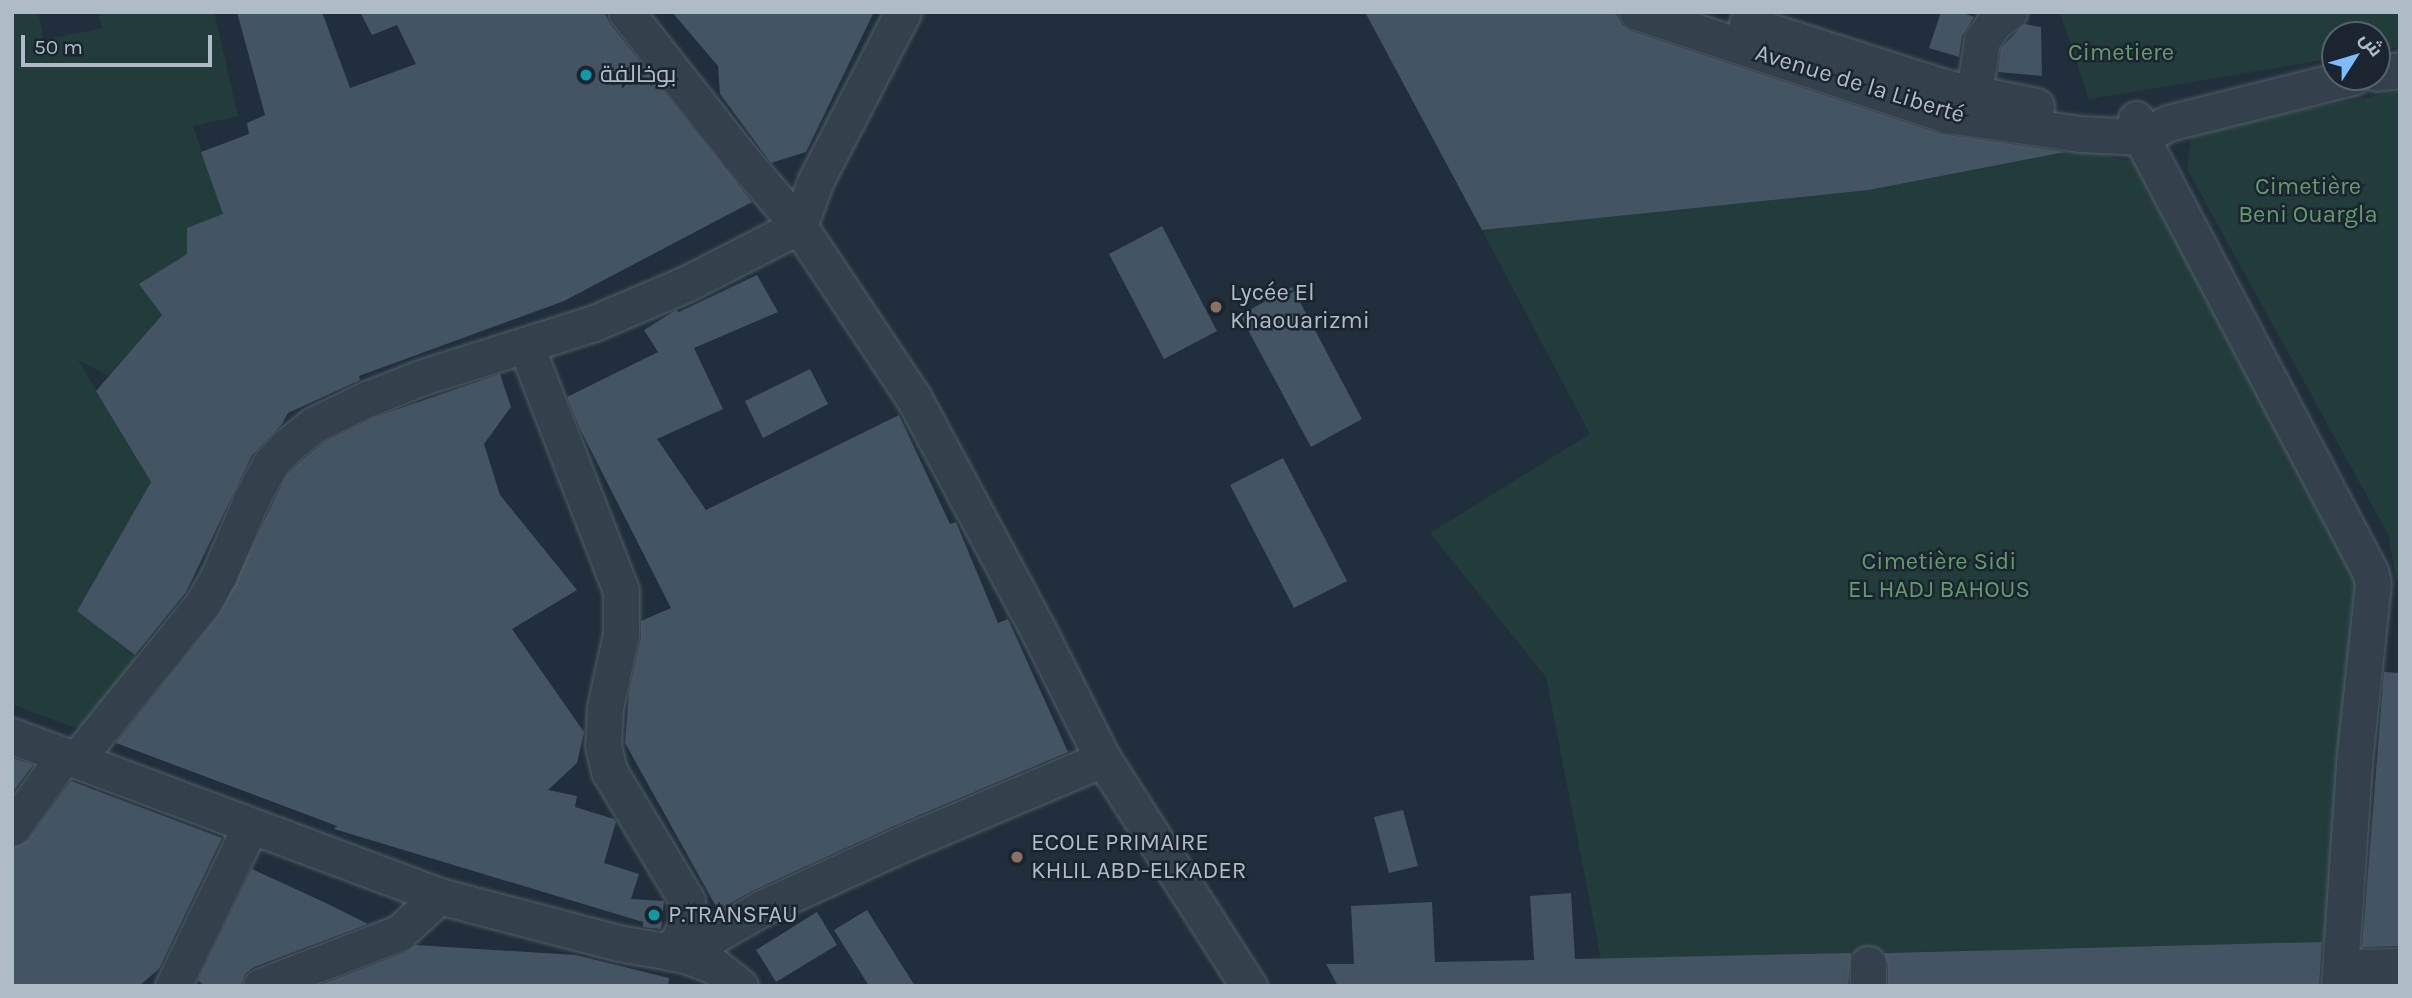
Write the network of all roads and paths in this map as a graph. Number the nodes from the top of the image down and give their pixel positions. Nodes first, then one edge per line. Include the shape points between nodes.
1 (626, 12) edge
2 (903, 12) edge
3 (1637, 12) edge
4 (1997, 15) edge
5 (1729, 22) edge
6 (2321, 85) edge
7 (1974, 94) junction
8 (2148, 126) junction
9 (799, 226) junction
10 (526, 346) junction
11 (12, 736) edge
12 (70, 758) junction
13 (1103, 759) junction
14 (250, 827) junction
15 (12, 828) edge
16 (439, 896) junction
17 (677, 953) junction
18 (2400, 966) edge
19 (2340, 976) edge
20 (173, 986) edge
21 (261, 986) edge
22 (740, 986) edge
23 (1248, 986) edge

1 - 9 street
2 - 9 street via 816,180
3 - 5 street, Avenue de la Liberté
4 - 7 street via 1982,40
5 - 7 street, Avenue de la Liberté
5 - 8 street, Avenue de la Liberté via 1947,115 2081,134
6 - 8 street, Avenue de la Liberté
7 - 8 street, Avenue de la Liberté
8 - 19 street via 2373,583 2354,765
9 - 10 street via 635,307
9 - 13 street via 913,397
10 - 12 street via 367,398 315,424 288,444 270,464 203,603
10 - 17 street via 621,591 621,635 605,708 603,745 609,771 687,901 688,923
11 - 12 street
12 - 14 street
12 - 15 street
13 - 17 street via 904,843
13 - 23 street
14 - 16 street
14 - 20 street
16 - 17 street via 618,943
16 - 21 street via 398,933
17 - 22 street via 713,965
18 - 19 street

